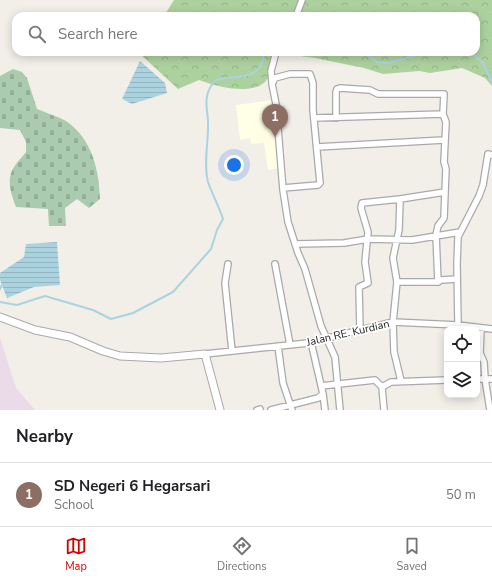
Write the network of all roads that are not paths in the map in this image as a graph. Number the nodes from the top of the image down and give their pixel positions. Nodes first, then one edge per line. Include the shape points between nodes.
1 (302, 0) edge
2 (298, 12) edge
3 (275, 56) edge
4 (272, 84) junction
5 (443, 114) junction
6 (314, 118) junction
7 (336, 118) junction
8 (444, 140) junction
9 (316, 147) junction
10 (492, 155) edge
11 (283, 188) junction
12 (445, 192) junction
13 (400, 199) junction
14 (460, 232) junction
15 (436, 235) junction
16 (368, 239) junction
17 (398, 239) junction
18 (295, 244) junction
19 (228, 264) dead end
20 (276, 264) dead end
21 (457, 279) junction
22 (397, 282) junction
23 (438, 282) junction
24 (0, 317) edge
25 (393, 322) junction
26 (458, 325) junction
27 (481, 328) junction
28 (492, 329) edge
29 (360, 331) junction
30 (326, 339) junction
31 (311, 342) junction
32 (290, 345) junction
33 (278, 346) junction
34 (232, 351) junction
35 (204, 354) junction
36 (480, 379) edge
37 (485, 379) junction
38 (492, 379) edge
39 (444, 380) edge
40 (401, 381) junction
41 (338, 384) junction
42 (321, 386) junction
43 (382, 387) junction
44 (323, 394) junction
45 (290, 408) edge
46 (220, 410) edge
47 (271, 410) edge
48 (325, 410) edge
49 (340, 410) edge
50 (384, 410) edge
51 (490, 410) edge

1 - 2 street
3 - 4 street
4 - 6 street via 275,78 280,76 310,74 313,83
4 - 11 street
5 - 7 street
5 - 7 street via 444,94 378,94 370,90 340,88 336,92
5 - 8 street via 446,122
6 - 7 street
6 - 9 street
8 - 9 street
8 - 12 street
9 - 11 street via 320,183
10 - 14 street via 488,154 483,185
11 - 18 street via 288,222
12 - 13 street
12 - 15 street via 444,218 438,226
13 - 16 street via 362,203
13 - 17 street
14 - 15 street
14 - 21 street via 457,247
15 - 17 street via 412,240
15 - 23 street
16 - 17 street
16 - 18 street
16 - 29 street via 365,262 368,283 361,286 358,292
17 - 22 street via 394,258
18 - 30 street
19 - 34 street via 225,283
20 - 32 street
21 - 23 street
21 - 26 street
22 - 23 street
22 - 25 street
24 - 35 street via 34,330 70,336 120,356 161,358
25 - 26 street, Jalan RE. Kurdian
25 - 29 street, Jalan RE. Kurdian
25 - 40 street via 394,355
26 - 27 street, Jalan RE. Kurdian
27 - 28 street, Jalan RE. Kurdian
27 - 37 street via 480,353 484,362
29 - 30 street, Jalan RE. Kurdian
30 - 31 street, Jalan RE. Kurdian
30 - 41 street via 335,357
31 - 32 street, Jalan RE. Kurdian
31 - 42 street
32 - 33 street, Jalan RE. Kurdian
33 - 34 street, Jalan RE. Kurdian
33 - 45 street via 283,383
34 - 35 street, Jalan RE. Kurdian
35 - 46 street
36 - 37 street
37 - 38 street
37 - 51 street
39 - 40 street
40 - 43 street via 387,383
41 - 42 street
41 - 43 street via 375,380
41 - 49 street
42 - 44 street
43 - 50 street
44 - 45 street
44 - 48 street
45 - 47 street

